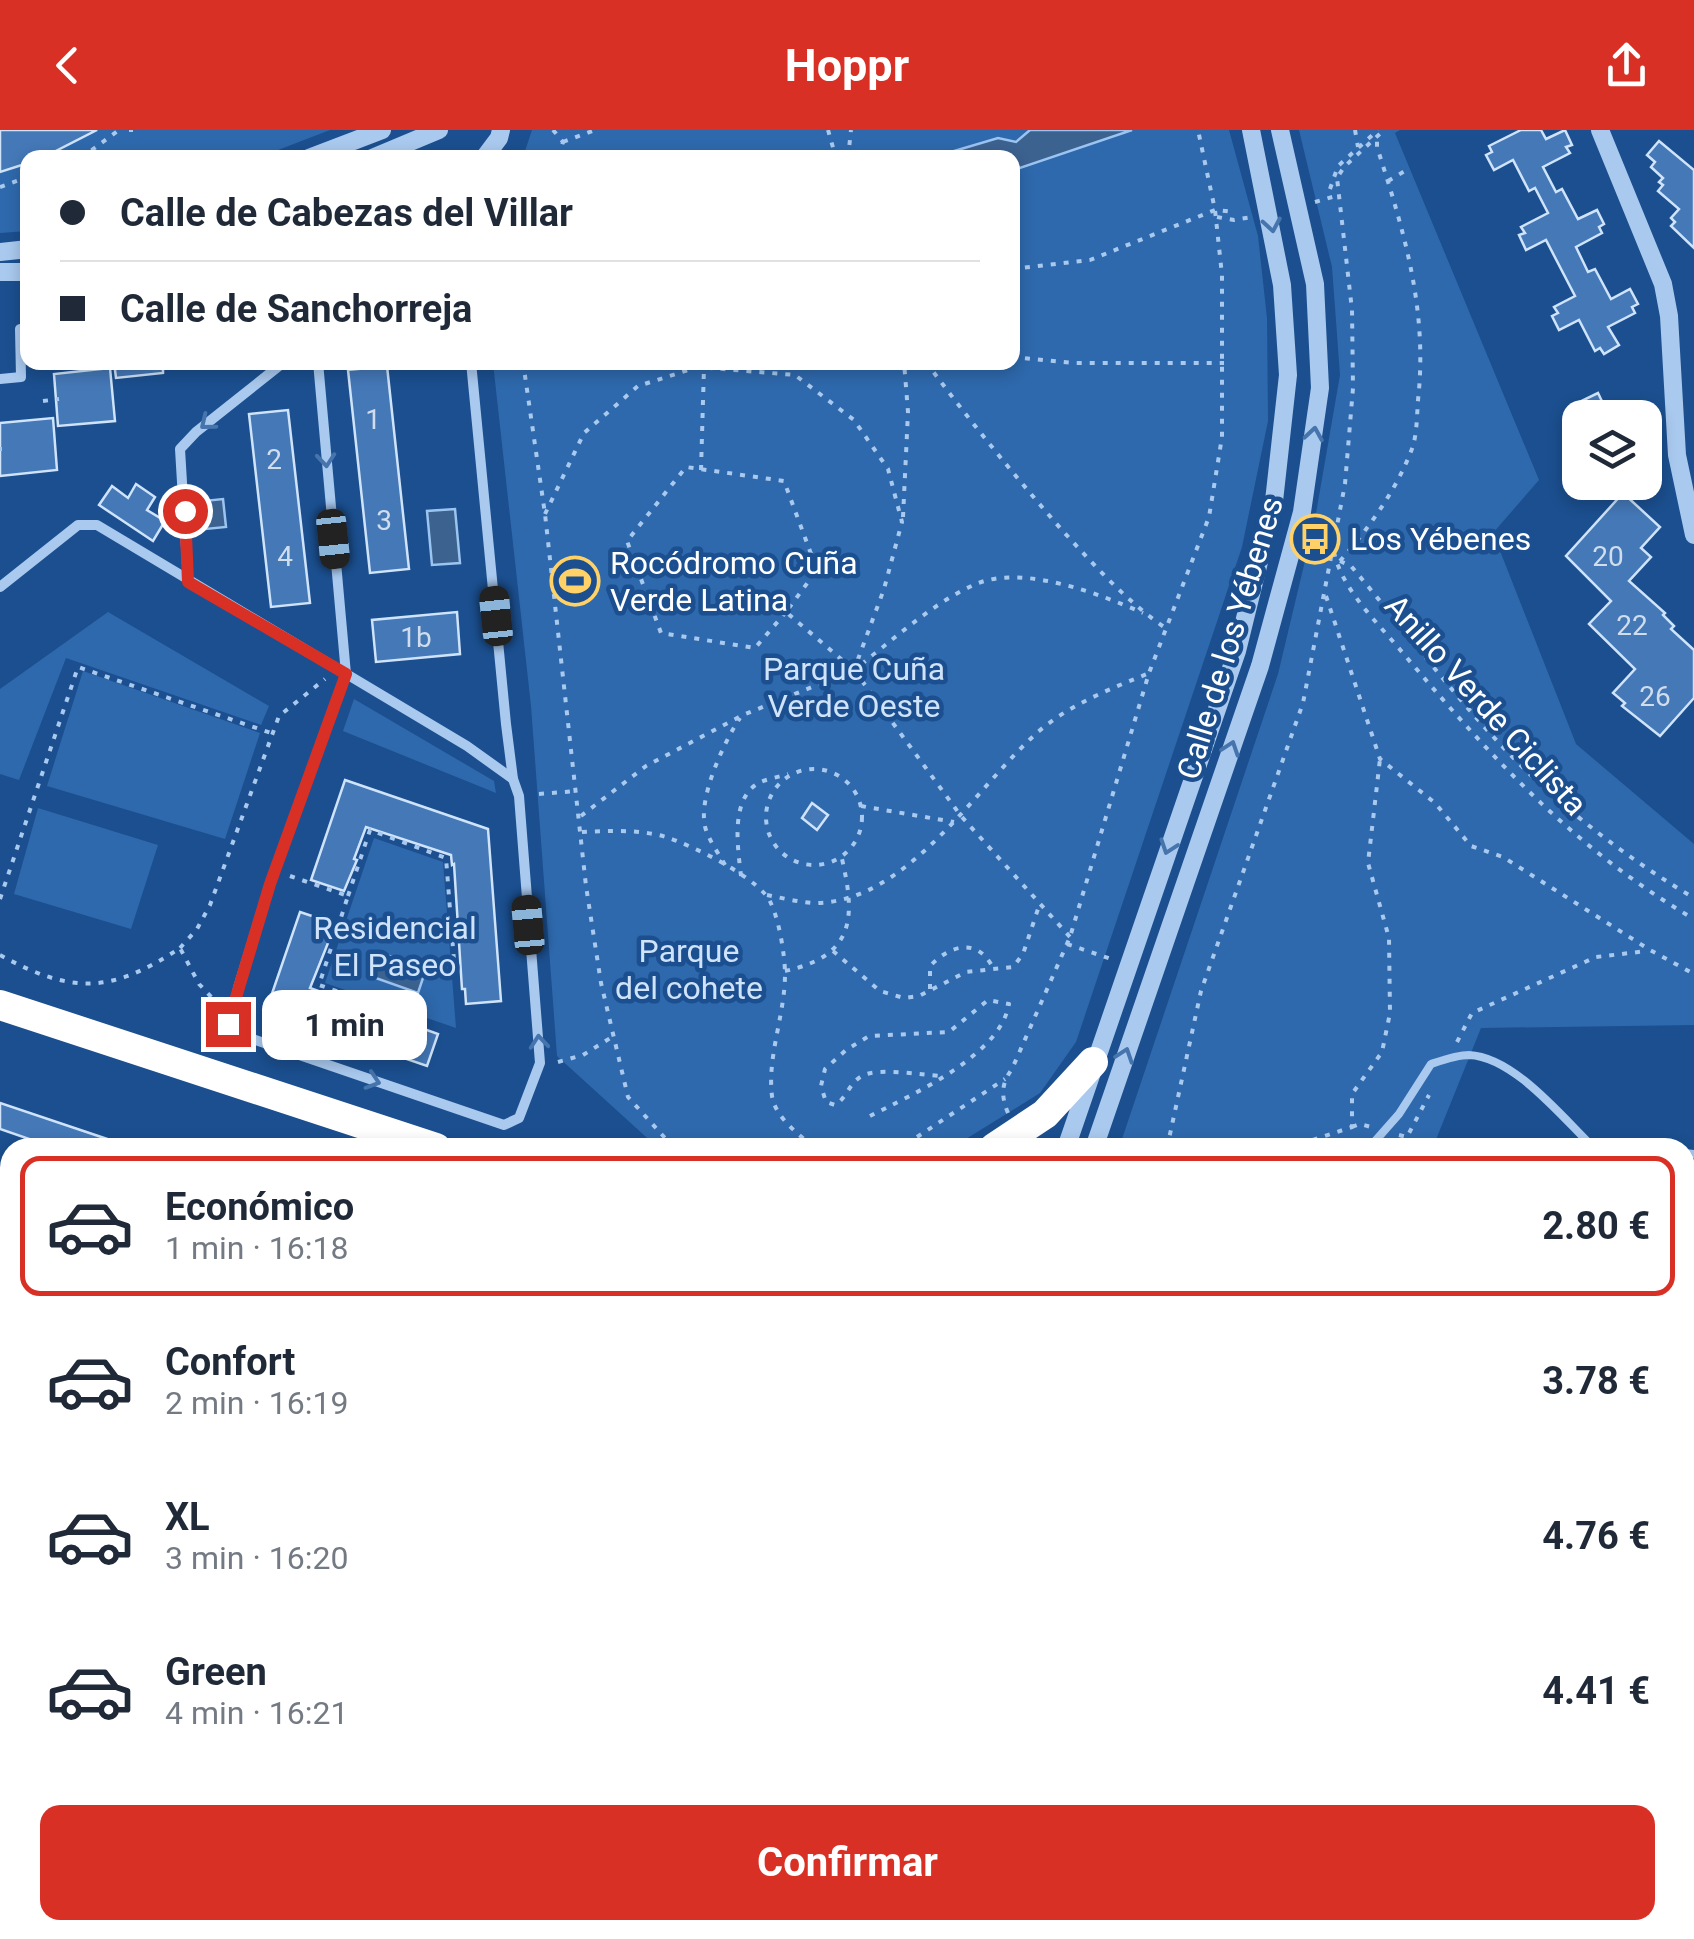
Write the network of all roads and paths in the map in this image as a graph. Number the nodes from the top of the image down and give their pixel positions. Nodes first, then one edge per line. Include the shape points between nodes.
1 (119, 130) edge
2 (382, 130) edge
3 (439, 130) edge
4 (553, 130) edge
5 (595, 130) edge
6 (1198, 130) edge
7 (1251, 130) edge
8 (1280, 130) edge
9 (1355, 130) edge
10 (1600, 130) edge
11 (1380, 132) edge
12 (563, 142) junction
13 (403, 144) edge
14 (1358, 147) junction
15 (92, 150) edge
16 (331, 150) edge
17 (560, 150) edge
18 (1410, 168) dead end
19 (1388, 181) junction
20 (1330, 189) dead end
21 (1234, 212) dead end
22 (1215, 213) junction
23 (1234, 220) dead end
24 (1020, 268) edge
25 (1020, 358) edge
26 (1224, 364) junction
27 (21, 370) edge
28 (274, 370) edge
29 (319, 370) edge
30 (471, 370) edge
31 (523, 370) edge
32 (685, 370) edge
33 (700, 370) edge
34 (748, 370) edge
35 (905, 370) edge
36 (932, 370) edge
37 (0, 379) edge
38 (59, 400) dead end
39 (43, 401) dead end
40 (701, 470) junction
41 (1690, 494) edge
42 (545, 514) junction
43 (902, 522) junction
44 (1694, 534) edge
45 (1333, 547) junction
46 (1338, 563) junction
47 (188, 582) junction
48 (0, 588) edge
49 (1324, 592) junction
50 (786, 612) junction
51 (1143, 613) junction
52 (1168, 630) junction
53 (854, 670) junction
54 (1149, 673) junction
55 (346, 674) junction
56 (325, 679) dead end
57 (742, 715) junction
58 (271, 733) junction
59 (1380, 759) junction
60 (794, 772) junction
61 (512, 780) junction
62 (576, 791) junction
63 (539, 794) dead end
64 (861, 806) junction
65 (961, 816) junction
66 (579, 817) junction
67 (954, 822) junction
68 (582, 832) junction
69 (842, 856) junction
70 (725, 865) junction
71 (290, 876) dead end
72 (740, 876) junction
73 (767, 895) junction
74 (348, 896) junction
75 (850, 896) junction
76 (0, 898) edge
77 (1694, 898) edge
78 (1040, 903) junction
79 (1694, 919) edge
80 (1070, 938) junction
81 (1067, 944) junction
82 (180, 948) junction
83 (1650, 950) junction
84 (833, 951) junction
85 (0, 955) edge
86 (1111, 960) dead end
87 (994, 970) junction
88 (786, 971) junction
89 (455, 974) dead end
90 (1694, 974) edge
91 (930, 989) junction
92 (216, 1002) dead end
93 (0, 1005) edge
94 (414, 1018) dead end
95 (0, 1021) edge
96 (613, 1036) junction
97 (1448, 1058) junction
98 (558, 1062) dead end
99 (1093, 1062) junction
100 (942, 1076) junction
101 (1005, 1079) junction
102 (870, 1116) dead end
103 (1014, 1120) dead end
104 (1352, 1126) junction
105 (1382, 1130) junction
106 (350, 1138) edge
107 (406, 1138) edge
108 (665, 1138) edge
109 (802, 1138) edge
110 (915, 1138) edge
111 (1009, 1138) edge
112 (1069, 1138) edge
113 (1097, 1138) edge
114 (1170, 1138) edge
115 (1317, 1138) edge
116 (1377, 1138) edge
117 (1585, 1138) edge

1 - 15 path
2 - 16 street
3 - 13 street
4 - 12 path
5 - 12 path
6 - 22 path
7 -> 99 street, Calle de los Yébenes via 1282,284 1288,375 1274,501 1237,651
113 -> 8 street, Calle de los Yébenes via 1260,666 1302,512 1320,398 1315,284
9 - 14 path
10 - 41 street via 1662,284 1677,455
11 - 14 path
11 - 19 path via 1377,146
11 - 45 path, Anillo Verde Ciclista via 1337,178 1353,388
12 - 17 path
14 - 20 path via 1338,166
18 - 19 path
19 - 46 path via 1422,331 1414,444 1373,522
21 - 22 path
22 - 23 path
22 - 24 path via 1090,260
22 - 26 path
25 - 26 path
26 - 52 path via 1222,437 1209,518
27 - 37 street via 21,377
28 -> 47 street via 180,448
29 -> 55 street
30 - 61 street
31 - 42 path
32 - 42 path via 638,386 584,433
33 - 40 path
34 - 43 path via 796,375 854,420 888,469
35 - 43 path
36 - 51 path via 1013,474
38 - 39 path
40 - 50 path via 784,481 816,570
40 - 50 path via 686,468 627,542 662,633 755,648
41 - 44 street
42 - 62 path
43 - 53 path
45 - 46 path, Anillo Verde Ciclista
45 - 49 path
46 - 77 path via 1351,566 1428,662 1556,799 1626,856
46 - 79 path, Anillo Verde Ciclista via 1371,614 1541,806 1605,861
47 - 48 street via 97,526 78,525
47 - 55 street
49 - 59 path
49 - 114 path via 1303,702 1201,991
50 - 53 path
51 - 52 path
51 - 53 path via 1093,590 1028,578 979,583
52 - 54 path
53 - 57 path
53 - 65 path
54 - 65 path via 1095,694 1040,731
54 - 80 path
55 - 61 street
55 -> 61 street via 270,884 229,1031 504,1125 520,1118 540,1063 519,796
56 - 58 path via 279,716
57 - 66 path via 646,766
57 - 70 path via 711,779 704,828
58 - 76 path via 78,667
58 - 82 path via 210,905
59 - 83 path via 1435,803 1471,846 1503,856
59 - 104 path via 1368,863 1389,938 1390,1013 1382,1052 1352,1094
60 - 64 path via 826,770 841,777
60 - 69 path via 770,795 766,827 772,842 798,863 814,866
60 - 72 path via 756,784 744,800 737,832
62 - 63 path
62 - 66 path
64 - 67 path
64 - 69 path via 861,831
65 - 67 path
65 - 78 path
66 - 68 path
67 - 75 path via 901,868
68 - 70 path via 664,837
68 - 96 path
69 - 75 path
70 - 72 path
71 - 74 path
72 - 73 path
73 - 75 path via 814,903
73 - 88 path
74 - 89 path via 370,830 446,858
74 - 94 path via 319,985
75 - 84 path via 850,918
78 - 80 path
78 - 87 path via 1022,954 1013,966
80 - 81 path
81 - 86 path
81 - 101 path
82 - 85 path via 127,979 89,986 26,970
82 - 92 path
83 - 90 path
83 - 97 path via 1596,957 1472,1013
84 - 88 path
84 - 91 path via 880,991 904,998
87 - 91 path via 966,972
87 - 91 path via 975,948 957,946 930,966
88 - 109 path via 772,1100
93 - 107 highway
95 - 106 highway
96 - 98 path
96 - 108 path via 628,1098
97 - 105 lane via 1431,1064
97 - 105 path via 1407,1137
97 - 117 lane via 1491,1059
99 - 111 highway via 1045,1114
99 - 112 street, Calle de los Yébenes
100 - 100 path via 996,1034 1009,1004 988,1000 948,1032 869,1036 825,1069 821,1086 826,1102 835,1105 871,1073
100 - 102 path
101 - 103 path via 1002,1098
101 - 110 path
104 - 105 path
104 - 115 path
105 - 116 lane

